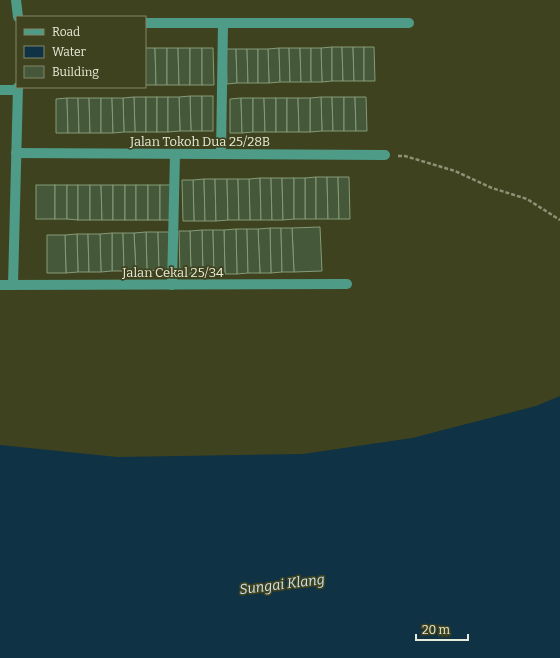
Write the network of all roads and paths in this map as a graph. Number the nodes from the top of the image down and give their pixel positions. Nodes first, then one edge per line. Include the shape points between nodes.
1 (16, 0) edge
2 (18, 16) edge
3 (146, 23) edge
4 (223, 23) junction
5 (408, 23) dead end
6 (18, 88) edge
7 (0, 90) edge
8 (16, 153) junction
9 (175, 154) junction
10 (221, 154) junction
11 (385, 156) joint
12 (560, 220) edge
13 (347, 284) dead end
14 (0, 285) edge
15 (13, 285) junction
16 (172, 285) junction

1 - 2 street
3 - 4 street
4 - 5 street
4 - 10 street
6 - 7 street
6 - 8 street
8 - 9 street, Jalan Tokoh Dua 25/28B
8 - 15 street
9 - 10 street, Jalan Tokoh Dua 25/28B
9 - 16 street
10 - 11 street, Jalan Tokoh Dua 25/28B
11 - 12 path via 405,156 455,171 492,188 527,199
13 - 16 street, Jalan Cekal 25/34
14 - 15 street, Jalan Cekal 25/34
15 - 16 street, Jalan Cekal 25/34

